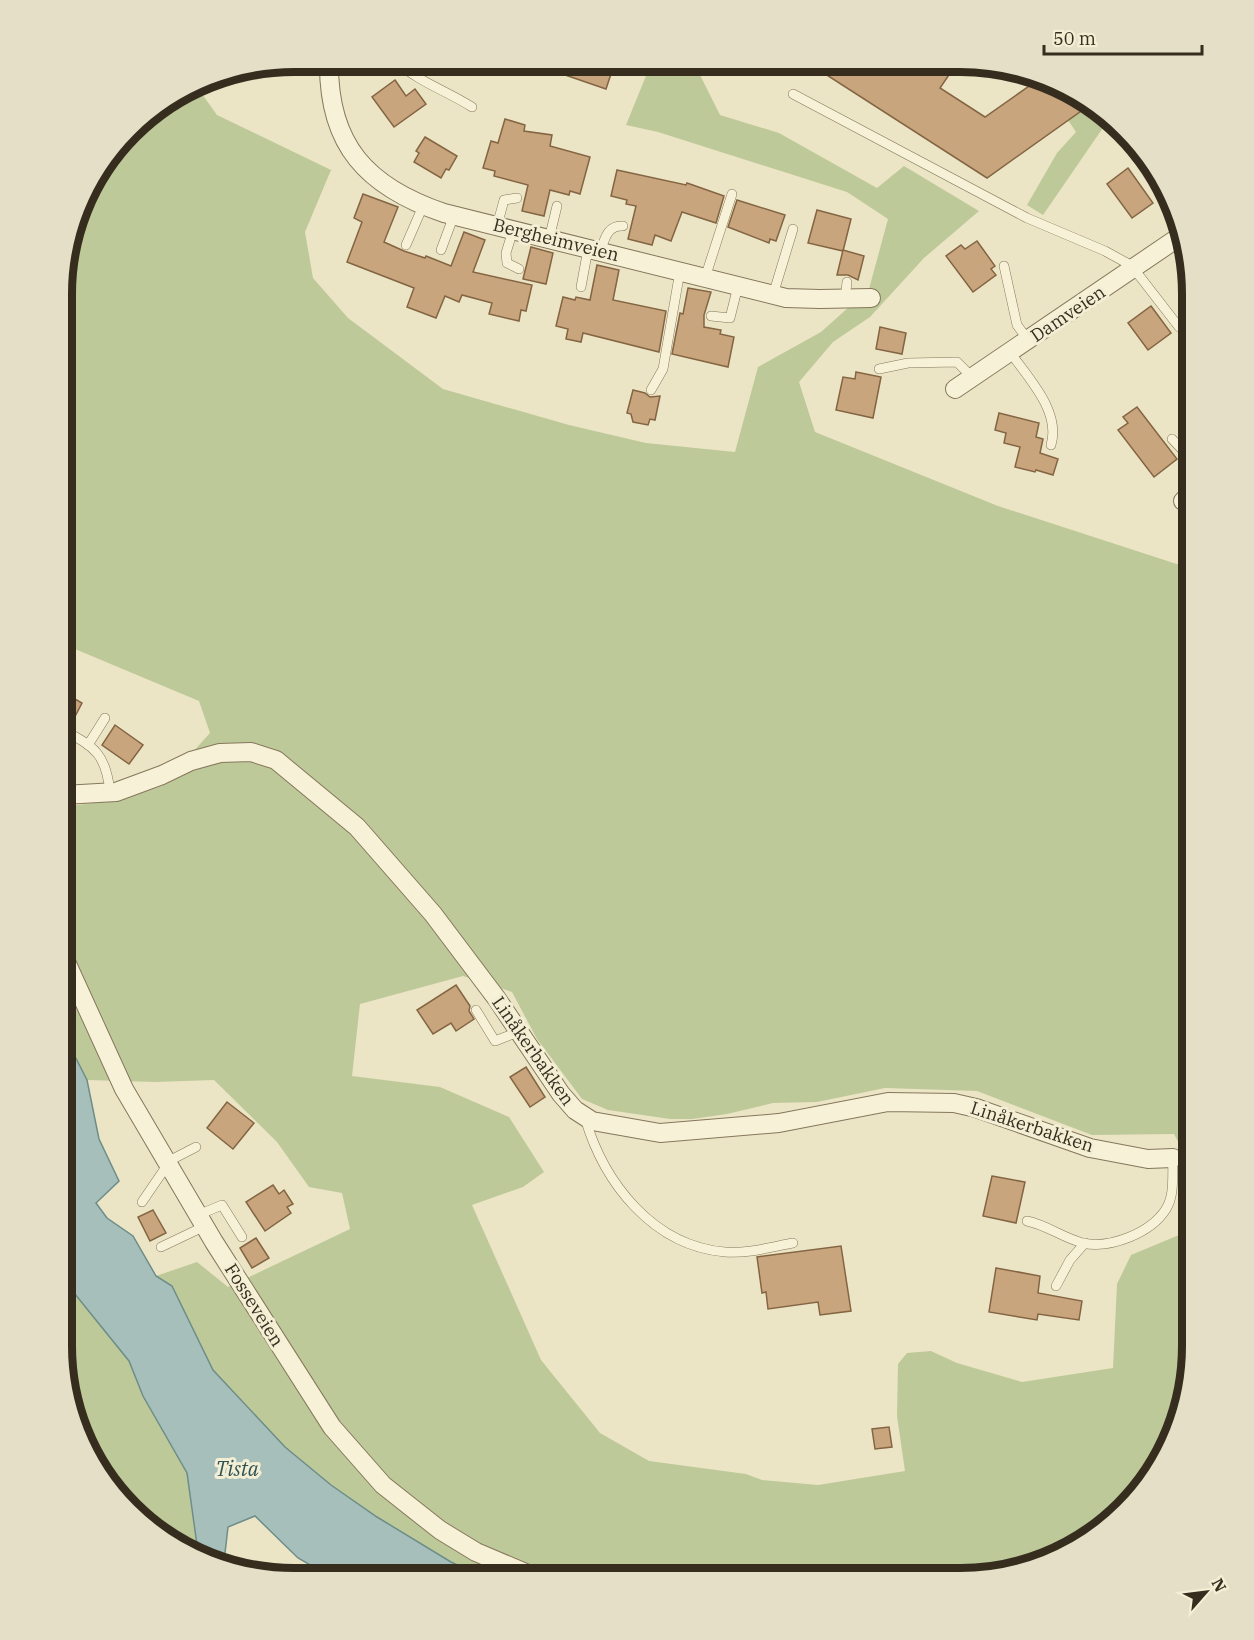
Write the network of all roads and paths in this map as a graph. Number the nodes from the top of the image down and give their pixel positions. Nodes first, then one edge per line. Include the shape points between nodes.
1 (329, 72) edge
2 (408, 72) edge
3 (793, 94) dead end
4 (472, 107) dead end
5 (732, 194) dead end
6 (518, 198) dead end
7 (423, 206) junction
8 (557, 206) dead end
9 (454, 215) junction
10 (623, 226) dead end
11 (505, 228) junction
12 (793, 229) dead end
13 (549, 239) junction
14 (1175, 240) edge
15 (406, 244) dead end
16 (441, 250) dead end
17 (594, 250) junction
18 (1004, 266) dead end
19 (1135, 268) junction
20 (519, 269) dead end
21 (680, 272) junction
22 (705, 278) junction
23 (738, 286) junction
24 (581, 287) dead end
25 (773, 295) junction
26 (871, 298) dead end
27 (711, 316) dead end
28 (1179, 327) dead end
29 (1028, 340) junction
30 (1010, 352) junction
31 (879, 369) dead end
32 (972, 377) junction
33 (955, 389) dead end
34 (651, 390) dead end
35 (1172, 440) dead end
36 (1052, 445) dead end
37 (1182, 450) edge
38 (105, 718) dead end
39 (72, 735) edge
40 (88, 745) junction
41 (110, 792) junction
42 (72, 794) edge
43 (72, 975) edge
44 (476, 1010) dead end
45 (518, 1032) junction
46 (584, 1116) junction
47 (196, 1147) dead end
48 (1173, 1158) joint
49 (168, 1163) junction
50 (142, 1202) dead end
51 (202, 1221) junction
52 (1027, 1221) dead end
53 (242, 1237) dead end
54 (793, 1243) dead end
55 (1085, 1243) junction
56 (161, 1247) dead end
57 (1056, 1286) dead end
58 (514, 1568) edge

1 - 7 street, Bergheimveien via 332,108 348,146 374,177
2 - 4 lane
3 - 19 lane via 1027,218
5 - 22 lane
6 - 11 lane via 504,200
7 - 9 street, Bergheimveien
7 - 15 lane
8 - 13 lane
9 - 11 street, Bergheimveien
9 - 16 lane
10 - 17 lane via 609,230
11 - 13 street, Bergheimveien
11 - 20 lane via 507,263
12 - 25 lane
13 - 17 street, Bergheimveien
14 - 19 street, Damveien
17 - 21 street, Bergheimveien
17 - 24 lane
18 - 29 lane via 1017,325
19 - 28 lane
19 - 29 street, Damveien
21 - 22 street, Bergheimveien
21 - 34 lane via 663,369
22 - 23 street, Bergheimveien
23 - 25 street, Bergheimveien
23 - 27 lane via 730,318
25 - 26 street, Bergheimveien via 786,298 846,290
29 - 30 street, Damveien
30 - 32 street, Damveien
30 - 36 lane via 1050,411
31 - 32 lane via 908,363 957,362
32 - 33 street, Damveien
35 - 37 lane
38 - 40 lane
39 - 40 lane
40 - 41 lane via 108,771
41 - 42 street, Linåkerbakken
41 - 45 street, Linåkerbakken via 220,753 251,752 276,760 357,827 433,914
43 - 49 street, Fosseveien via 124,1089
44 - 45 lane via 495,1041
45 - 46 street, Linåkerbakken via 561,1094
46 - 48 street, Linåkerbakken via 592,1121 660,1133 779,1123 888,1102 954,1103 1090,1148 1148,1159
46 - 54 lane via 592,1143 615,1183 644,1218 671,1235 694,1247 726,1252
47 - 49 lane
48 - 55 lane via 1172,1194 1166,1209 1154,1222 1128,1238 1104,1244
49 - 50 lane
49 - 51 street, Fosseveien
51 - 53 lane via 222,1205
51 - 56 lane
51 - 58 street, Fosseveien via 332,1427 360,1460 384,1485 440,1530 476,1552
52 - 55 lane
55 - 57 lane

